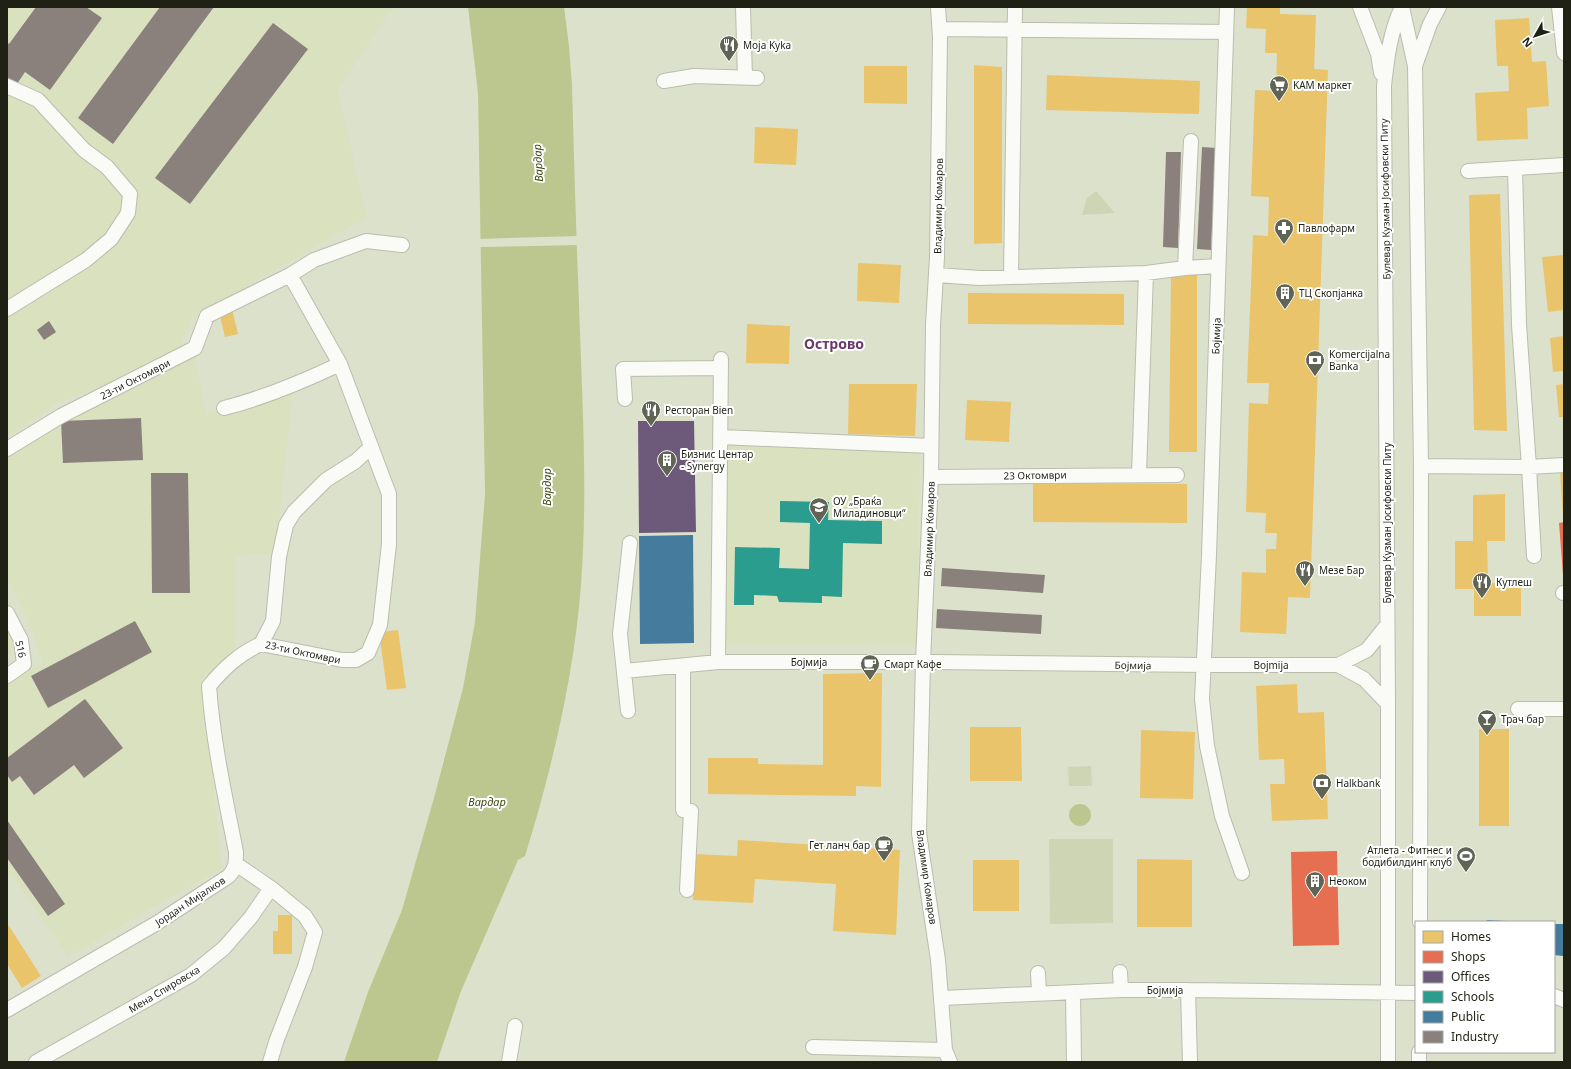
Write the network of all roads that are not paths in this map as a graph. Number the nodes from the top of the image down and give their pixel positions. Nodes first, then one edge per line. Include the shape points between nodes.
1 (743, 7) edge
2 (938, 7) edge
3 (1015, 7) edge
4 (1227, 7) edge
5 (1360, 7) edge
6 (1402, 7) edge
7 (1439, 7) edge
8 (1559, 7) edge
9 (1563, 27) edge
10 (940, 29) junction
11 (1015, 29) junction
12 (1226, 32) junction
13 (1564, 53) edge
14 (1415, 66) junction
15 (664, 81) dead end
16 (7, 86) edge
17 (1384, 86) junction
18 (1191, 141) dead end
19 (1564, 165) edge
20 (1515, 168) junction
21 (1468, 171) dead end
22 (402, 246) dead end
23 (1218, 266) junction
24 (1185, 268) junction
25 (1146, 273) junction
26 (290, 275) junction
27 (936, 275) junction
28 (1011, 276) junction
29 (7, 310) edge
30 (340, 364) junction
31 (625, 399) dead end
32 (224, 408) dead end
33 (720, 437) junction
34 (931, 446) junction
35 (371, 447) junction
36 (7, 449) edge
37 (1564, 465) edge
38 (1421, 466) junction
39 (1529, 467) junction
40 (1139, 474) junction
41 (1176, 475) dead end
42 (931, 477) junction
43 (630, 543) dead end
44 (1534, 556) dead end
45 (7, 613) edge
46 (1388, 625) junction
47 (261, 644) junction
48 (718, 662) junction
49 (923, 662) junction
50 (1204, 665) junction
51 (1338, 665) junction
52 (683, 667) junction
53 (624, 671) junction
54 (7, 676) edge
55 (1388, 704) junction
56 (1518, 709) dead end
57 (1564, 709) edge
58 (628, 711) dead end
59 (236, 864) junction
60 (1242, 873) dead end
61 (271, 888) junction
62 (687, 890) dead end
63 (1420, 921) edge
64 (1120, 972) dead end
65 (1038, 973) dead end
66 (1121, 990) junction
67 (1188, 990) junction
68 (1073, 992) junction
69 (1389, 992) junction
70 (1039, 993) junction
71 (1415, 993) edge
72 (942, 998) junction
73 (7, 1010) edge
74 (514, 1026) dead end
75 (813, 1046) dead end
76 (946, 1058) edge
77 (36, 1062) edge
78 (270, 1062) edge
79 (509, 1062) edge
80 (1074, 1062) edge
81 (1190, 1062) edge
82 (1388, 1062) edge

1 - 15 street via 751,78 694,76
2 - 10 street, Владимир Комаров
3 - 11 street
4 - 12 street, Бојмија
5 - 17 street, Булевар Кузман Јосифовски Питу via 1378,54
6 - 14 street
6 - 17 street, Булевар Кузман Јосифовски Питу via 1395,20 1389,42
7 - 14 street
8 - 9 street
9 - 13 street
10 - 11 street
10 - 27 street, Владимир Комаров
11 - 12 street
11 - 28 street
12 - 23 street, Бојмија
14 - 38 street
16 - 29 street via 38,100 84,150 107,168 130,194 128,213 111,240 86,260
17 - 46 street, Булевар Кузман Јосифовски Питу
18 - 24 street
19 - 20 street
20 - 21 street
20 - 39 street via 1519,325
22 - 26 street, 23-ти Октомври via 366,241 314,260
23 - 24 street
23 - 50 street, Бојмија
24 - 25 street
25 - 28 street
25 - 40 street
26 - 30 street, 23-ти Октомври
26 - 36 street, 23-ти Октомври via 207,316 195,348 61,416
27 - 28 street via 980,278
27 - 34 street, Владимир Комаров
30 - 32 street via 304,381
30 - 35 street, 23-ти Октомври
31 - 33 street via 623,369 721,363
33 - 34 street
33 - 48 street
34 - 42 street, Владимир Комаров
35 - 47 street, 23-ти Октомври via 356,461 326,480 294,512 286,525 279,557 273,621
35 - 47 street, 23-ти Октомври via 389,494 389,544 380,625 368,653 356,660 342,660
37 - 39 street
38 - 39 street
38 - 63 street
39 - 44 street
40 - 41 street, 23 Октомври
40 - 42 street, 23 Октомври
42 - 49 street, Владимир Комаров
43 - 53 street via 620,634
45 - 54 street, 516 via 21,640 24,664
46 - 51 street via 1368,650
46 - 55 street, Булевар Кузман Јосифовски Питу
47 - 59 street via 235,659 209,686 212,724 236,852
48 - 49 street, Бојмија via 809,668
48 - 52 street, Бојмија
49 - 50 street, Бојмија
49 - 72 street, Владимир Комаров via 919,833 935,933
50 - 51 street, Bojmija
50 - 60 street, Бојмија via 1202,699 1207,746 1222,816
51 - 55 street via 1364,678
52 - 53 street, Бојмија
52 - 62 street via 683,810 691,811
53 - 58 street
55 - 69 street, Булевар Кузман Јосифовски Питу
56 - 57 street
59 - 61 street
59 - 73 street, Јордан Мијалков via 229,876
61 - 77 street, Мена Спировска via 251,917 224,948 191,975
61 - 78 street via 305,916 315,932
64 - 66 street
65 - 70 street
66 - 67 street, Бојмија
66 - 68 street, Бојмија
67 - 69 street, Бојмија
67 - 81 street
68 - 70 street, Бојмија
68 - 80 street
69 - 71 street
69 - 82 street
70 - 72 street, Бојмија
72 - 76 street, Владимир Комаров
74 - 79 street
75 - 76 street

